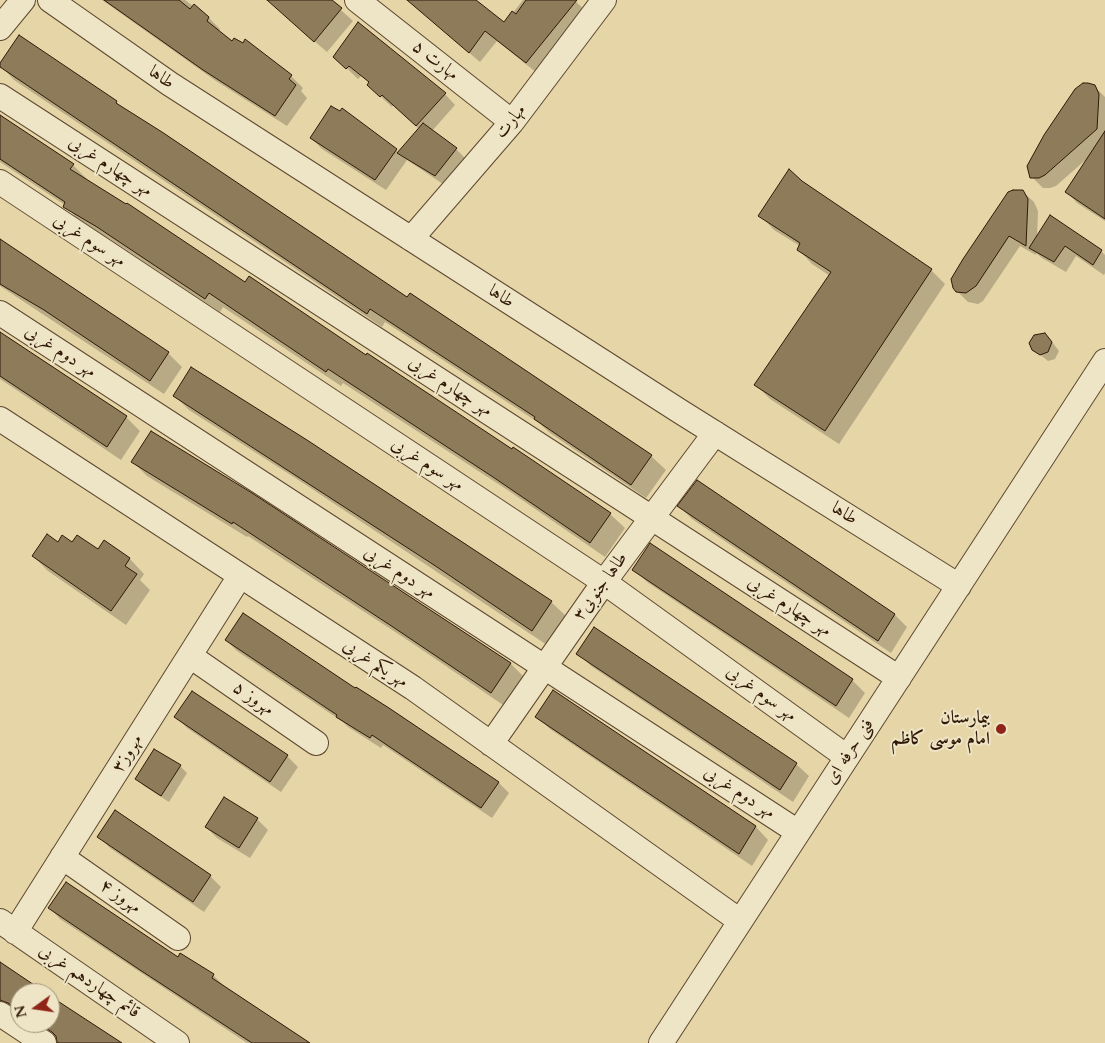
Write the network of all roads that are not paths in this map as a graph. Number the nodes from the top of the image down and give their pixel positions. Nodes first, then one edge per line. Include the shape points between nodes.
1 (23, 0) edge
2 (50, 0) edge
3 (357, 0) edge
4 (604, 0) edge
5 (0, 28) edge
6 (0, 96) edge
7 (512, 122) junction
8 (0, 182) edge
9 (411, 239) junction
10 (0, 313) edge
11 (1105, 361) edge
12 (0, 419) edge
13 (715, 433) junction
14 (651, 517) junction
15 (240, 576) junction
16 (604, 582) junction
17 (959, 586) junction
18 (190, 656) junction
19 (544, 667) junction
20 (899, 678) junction
21 (316, 743) dead end
22 (491, 744) junction
23 (847, 757) junction
24 (798, 832) junction
25 (62, 857) junction
26 (740, 922) junction
27 (8, 926) edge
28 (178, 938) dead end
29 (0, 1014) edge
30 (44, 1043) edge
31 (177, 1043) edge
32 (661, 1043) edge

1 - 5 street
2 - 9 street, طاها via 170,84
3 - 7 street, مهارت ۵
4 - 7 street, مهارت
6 - 14 street, مهر چهارم غربی
7 - 9 street, مهارت
8 - 16 street, مهر سوم غربی
9 - 13 street, طاها
10 - 19 street, مهر دوم غربی
11 - 17 street, فنی حرفه ای
12 - 15 street, مهر یکم غربی
13 - 14 street, طاها جنوبی۳
13 - 17 street, طاها
14 - 16 street, طاها جنوبی۳
14 - 20 street, مهر چهارم غربی
15 - 18 street, مهروز۳
15 - 22 street, مهر یکم غربی via 413,688
16 - 19 street, طاها جنوبی۳
16 - 23 street, مهر سوم غربی
17 - 20 street, فنی حرفه ای
18 - 21 street, مهروز ۵
18 - 25 street, مهروز۳
19 - 22 street, طاها جنوبی۳
19 - 24 street, مهر دوم غربی
20 - 23 street, فنی حرفه ای
22 - 26 street, مهر یکم غربی
23 - 24 street, فنی حرفه ای
24 - 26 street, فنی حرفه ای
25 - 27 street, مهروز۳
25 - 28 street, مهروز ۴
26 - 32 street, فنی حرفه ای
27 - 31 street, قائم چهاردهم غربی
29 - 30 street

